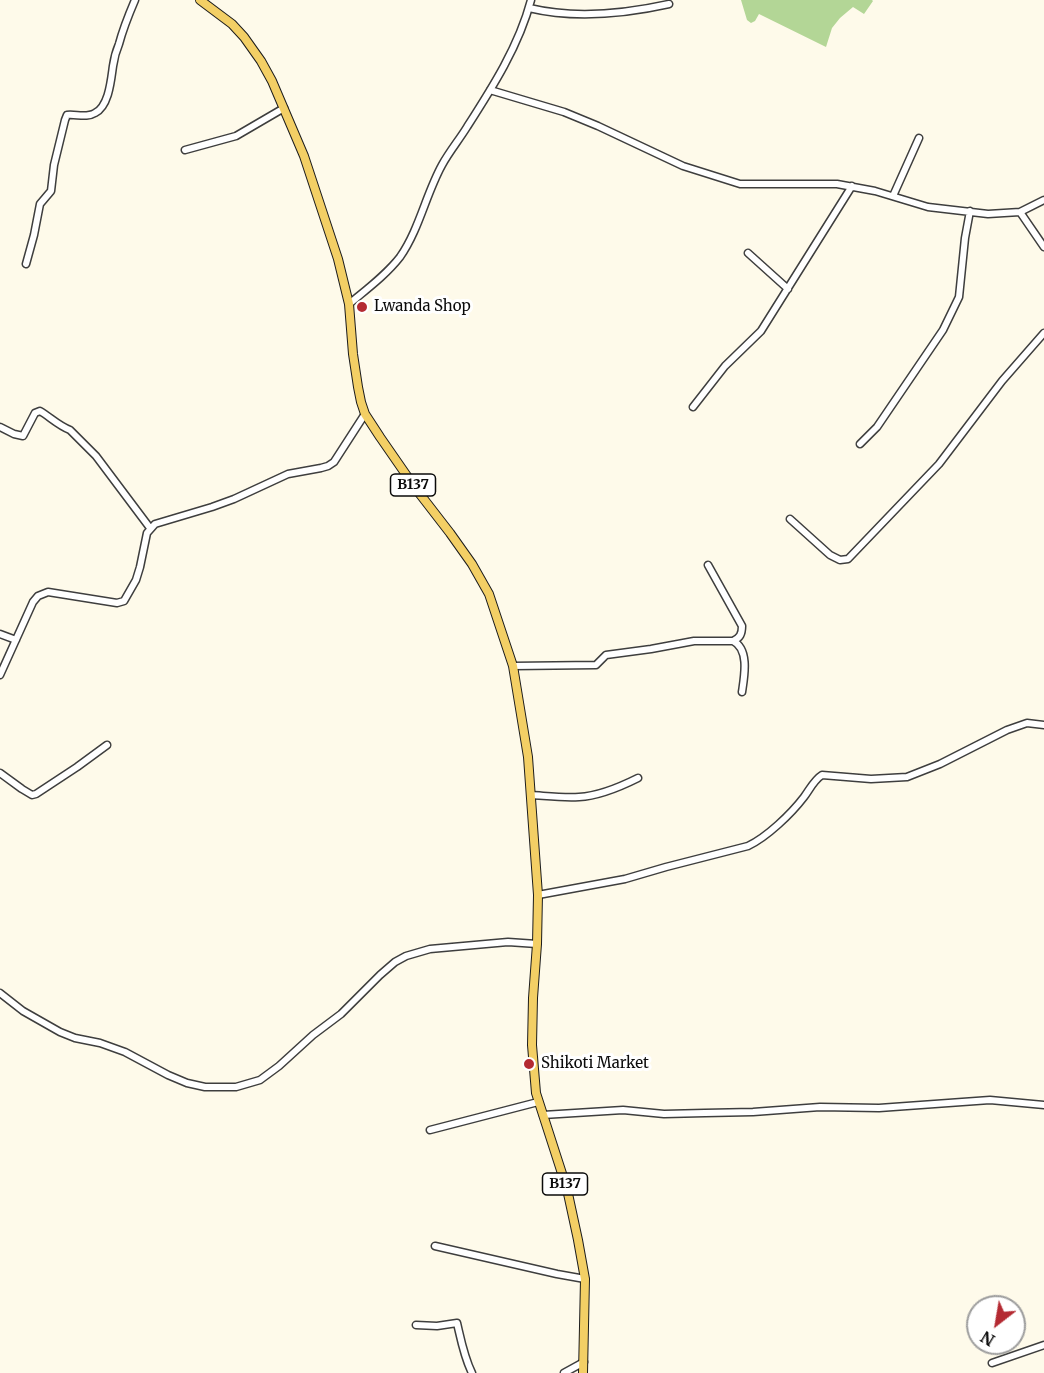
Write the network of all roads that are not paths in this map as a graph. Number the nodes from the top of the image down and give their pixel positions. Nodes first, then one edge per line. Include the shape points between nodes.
1 (135, 0) edge
2 (200, 0) edge
3 (531, 0) edge
4 (669, 4) dead end
5 (529, 8) junction
6 (490, 90) junction
7 (284, 108) junction
8 (919, 138) dead end
9 (185, 150) dead end
10 (852, 186) junction
11 (893, 196) junction
12 (1044, 200) edge
13 (970, 211) junction
14 (1020, 212) junction
15 (1044, 247) edge
16 (748, 253) dead end
17 (26, 264) dead end
18 (788, 289) junction
19 (349, 304) junction
20 (1044, 333) edge
21 (693, 407) dead end
22 (365, 414) junction
23 (0, 427) edge
24 (860, 444) dead end
25 (790, 519) dead end
26 (150, 528) junction
27 (708, 565) dead end
28 (0, 634) edge
29 (16, 640) junction
30 (733, 641) junction
31 (513, 666) junction
32 (0, 675) edge
33 (742, 692) dead end
34 (1044, 725) edge
35 (107, 745) dead end
36 (0, 773) edge
37 (638, 778) dead end
38 (531, 795) junction
39 (538, 895) junction
40 (537, 944) junction
41 (0, 993) edge
42 (538, 1102) junction
43 (1044, 1105) edge
44 (543, 1115) junction
45 (430, 1130) dead end
46 (435, 1246) dead end
47 (585, 1279) junction
48 (416, 1325) dead end
49 (1044, 1345) edge
50 (584, 1362) junction
51 (992, 1363) dead end
52 (472, 1373) edge
53 (564, 1373) edge
54 (583, 1373) edge

1 - 17 street via 101,107 94,114 67,116 65,120 51,191 40,204
2 - 7 main road, B137 via 244,37
3 - 5 street
4 - 5 street via 645,10 584,14
5 - 6 street
6 - 10 street via 564,112 682,166 740,184
6 - 19 street via 442,165 403,252
7 - 9 street via 236,136
7 - 19 main road, B137 via 326,221
8 - 11 street
10 - 11 street
10 - 18 street
11 - 13 street via 928,207
12 - 14 street
13 - 14 street
13 - 24 street via 959,297 943,330 877,427
14 - 15 street
16 - 18 street
18 - 21 street via 761,331 725,366
19 - 22 main road, B137 via 353,354
20 - 25 street via 939,464 848,559 830,555
22 - 26 street via 328,466 288,474 234,499
22 - 31 main road, B137 via 472,564 489,594
23 - 26 street via 23,436 35,413 40,411 70,430 96,456
26 - 29 street via 136,580 124,602 42,593 33,602
27 - 30 street via 742,626 742,632
28 - 29 street
29 - 32 street
30 - 31 street via 694,642 606,655 596,665
30 - 33 street via 741,649 744,661
31 - 38 main road, B137
34 - 39 street via 1027,723 1007,730 907,777 822,775 769,834 748,846 625,879
35 - 36 street via 36,794 21,789
37 - 38 street via 592,795
38 - 39 main road, B137
39 - 40 main road, B137
40 - 41 street via 508,942 430,949 406,956 279,1066 260,1080 236,1087 187,1083 125,1052 60,1032
40 - 42 main road, B137 via 532,1046
42 - 44 main road, B137
42 - 45 street
43 - 44 street via 990,1101 753,1112 622,1110
44 - 47 main road, B137 via 567,1190
46 - 47 street
47 - 50 main road, B137
48 - 52 street via 457,1323
49 - 51 street
50 - 53 street
50 - 54 main road, B137

